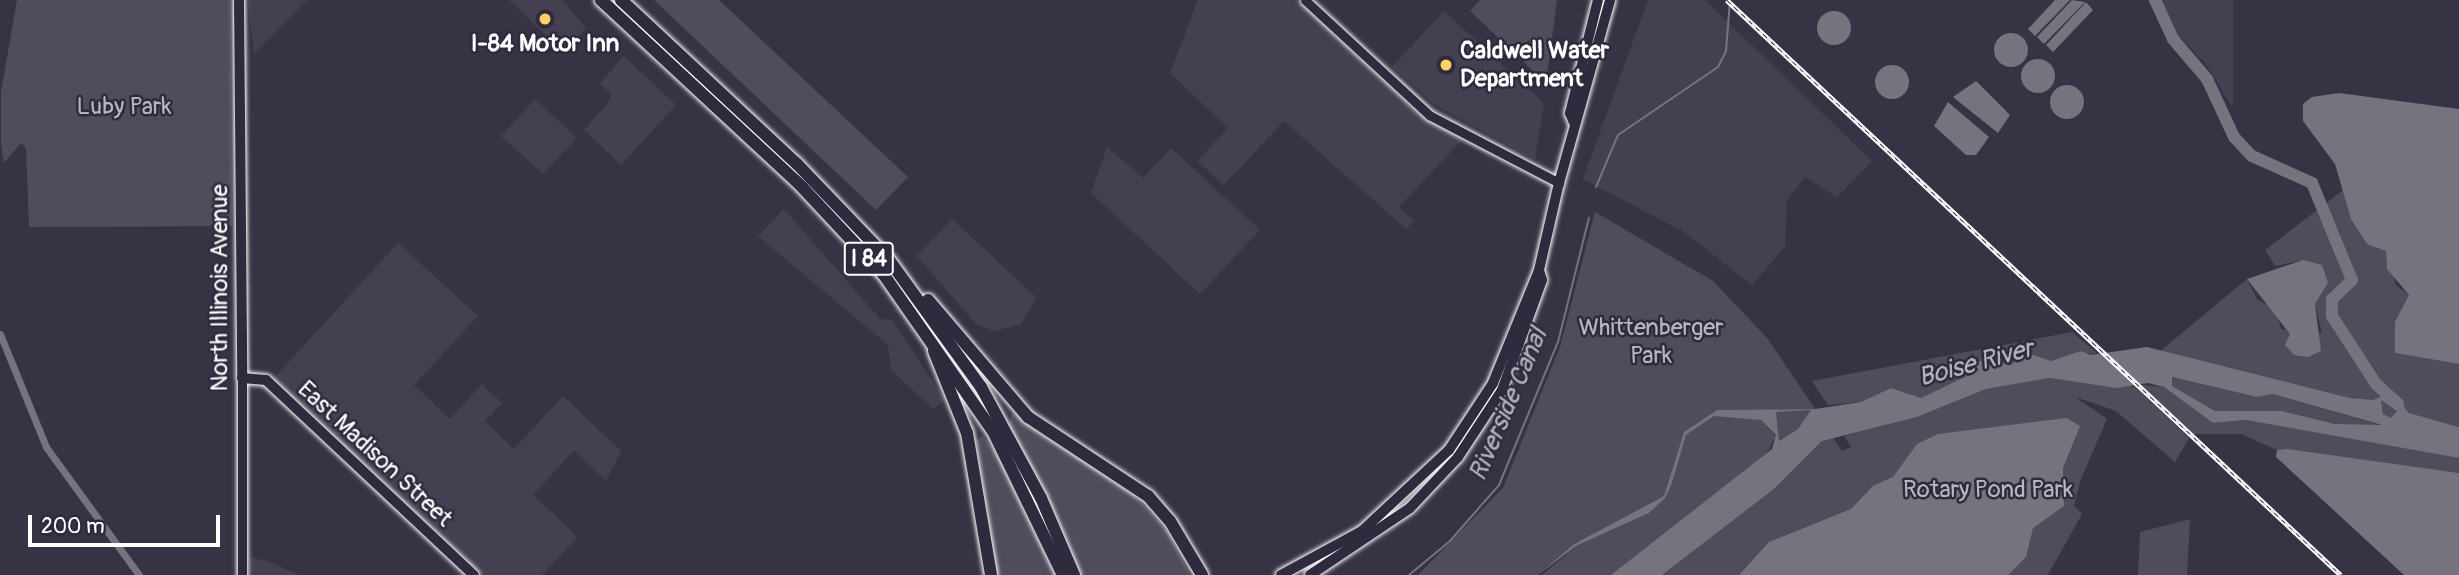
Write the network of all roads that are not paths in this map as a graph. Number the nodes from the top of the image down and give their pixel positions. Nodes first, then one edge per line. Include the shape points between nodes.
1 (239, 0) edge
2 (601, 0) edge
3 (621, 0) edge
4 (1305, 0) edge
5 (1598, 0) edge
6 (1610, 0) edge
7 (1574, 125) junction
8 (1559, 183) junction
9 (889, 260) junction
10 (1539, 270) junction
11 (927, 331) junction
12 (242, 378) junction
13 (242, 575) edge
14 (474, 575) edge
15 (991, 575) edge
16 (1063, 575) edge
17 (1074, 575) edge
18 (1202, 575) edge
19 (1281, 575) edge
20 (1310, 575) edge

1 - 12 main road, North Illinois Avenue
2 - 11 highway, I 84 via 802,187
3 - 9 highway, I 84 via 797,164
4 - 8 street via 1429,115
5 - 7 main road via 1570,113
6 - 7 main road
7 - 8 main road
8 - 10 main road
9 - 17 highway, I 84 via 981,387 1041,498
9 - 18 highway via 1028,418 1148,496 1170,521
10 - 19 main road via 1493,383 1449,450 1362,531
10 - 20 main road via 1542,280 1519,356 1458,457 1394,522
11 - 15 highway via 967,433
11 - 16 highway, I 84 via 993,431
12 - 13 street, North Illinois Avenue
12 - 14 main road, East Madison Street via 266,380

